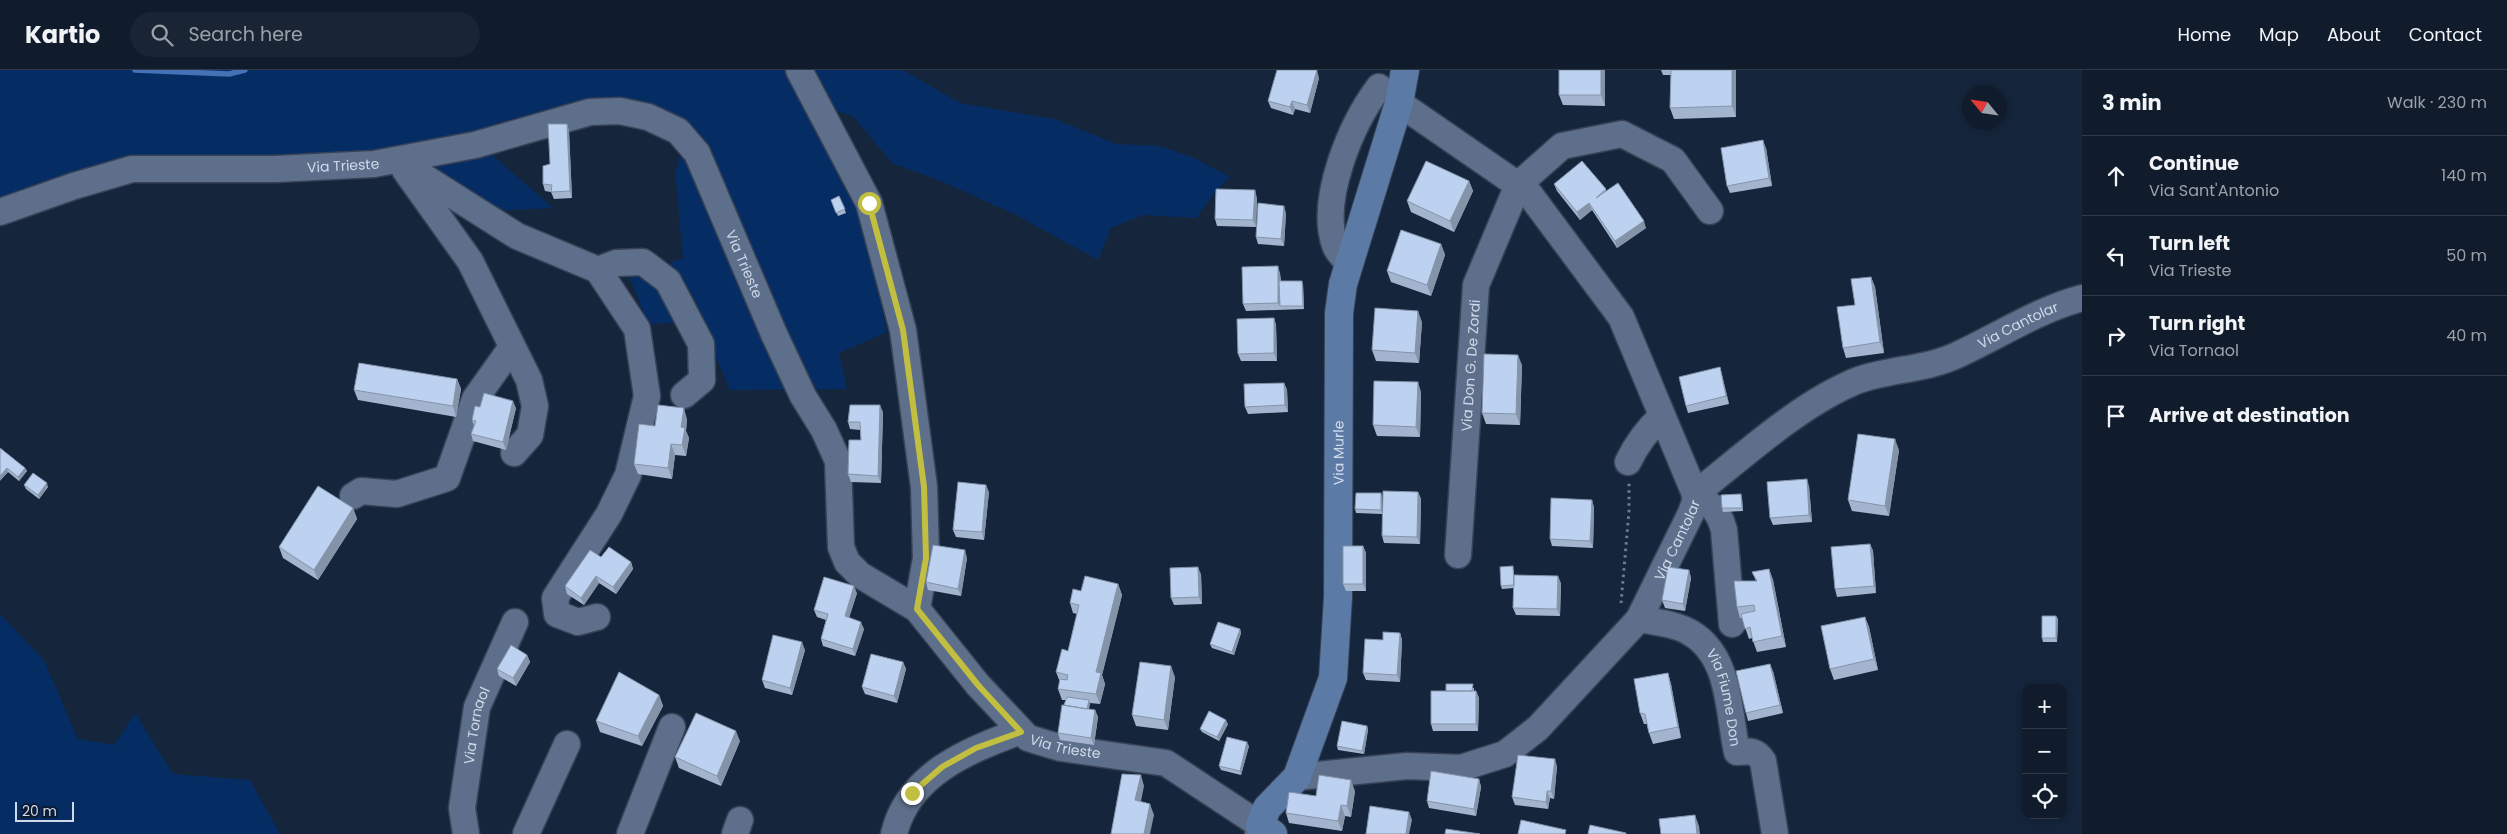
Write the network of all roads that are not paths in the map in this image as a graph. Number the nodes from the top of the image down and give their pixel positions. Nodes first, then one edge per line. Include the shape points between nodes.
1 (799, 70) edge
2 (1405, 70) edge
3 (1389, 95) junction
4 (397, 160) junction
5 (1518, 185) junction
6 (1710, 211) dead end
7 (0, 212) edge
8 (1349, 264) junction
9 (598, 270) junction
10 (2082, 298) edge
11 (512, 347) junction
12 (684, 395) dead end
13 (1662, 416) junction
14 (514, 453) dead end
15 (1628, 462) road end
16 (1694, 494) junction
17 (353, 496) dead end
18 (1458, 555) dead end
19 (917, 609) junction
20 (597, 618) dead end
21 (515, 622) dead end
22 (1732, 624) dead end
23 (1630, 628) junction
24 (672, 728) dead end
25 (1021, 732) junction
26 (566, 744) dead end
27 (1297, 777) junction
28 (1264, 831) edge
29 (466, 834) edge
30 (526, 834) edge
31 (630, 834) edge
32 (894, 834) edge
33 (1775, 834) edge

1 - 19 street via 869,203 903,330 924,487 926,558
2 - 3 main road, Via Murle
3 - 5 street
3 - 8 main road, Via Murle
3 - 8 street via 1361,116 1333,194 1331,231 1336,248
4 - 7 street, Via Trieste via 276,169 132,169
4 - 9 street via 517,236
4 - 11 street via 470,261
4 - 19 street, Via Trieste via 475,145 590,112 635,113 678,131 693,147 705,169 774,334 838,461 843,556 860,575
5 - 6 street, Via Don G. De Zordi via 1562,146 1622,134 1673,160
5 - 13 street via 1528,192 1621,317
5 - 18 street, Via Don G. De Zordi via 1476,285
8 - 27 main road, Via Murle via 1339,313 1338,596 1333,678
9 - 12 street via 616,263 643,262 668,281 701,344 702,380
9 - 20 street via 637,329 647,396 628,476 609,514 555,598 556,614 578,622
10 - 16 street, Via Cantolar via 2039,314 1952,357 1858,380 1842,387 1785,424
11 - 14 street via 529,380 535,406 530,435
11 - 17 street via 475,399 447,478 397,494 361,491
13 - 15 street via 1645,434
13 - 16 street
16 - 22 street via 1714,506 1720,515
16 - 23 street, Via Cantolar via 1691,513
19 - 25 street, Via Trieste
21 - 29 street, Via Tornaol via 477,707 462,808
23 - 27 street, Via Cantolar via 1538,728 1505,754 1462,768 1407,766
23 - 33 street, Via Fiume Don via 1674,626 1690,633 1713,653 1721,669 1737,752 1754,751 1763,761
24 - 31 street
25 - 28 street, Via Trieste via 1035,742 1061,748 1166,763
25 - 32 street via 976,748 942,767 912,793 898,816
26 - 30 street
27 - 28 main road, Via Murle via 1267,808

